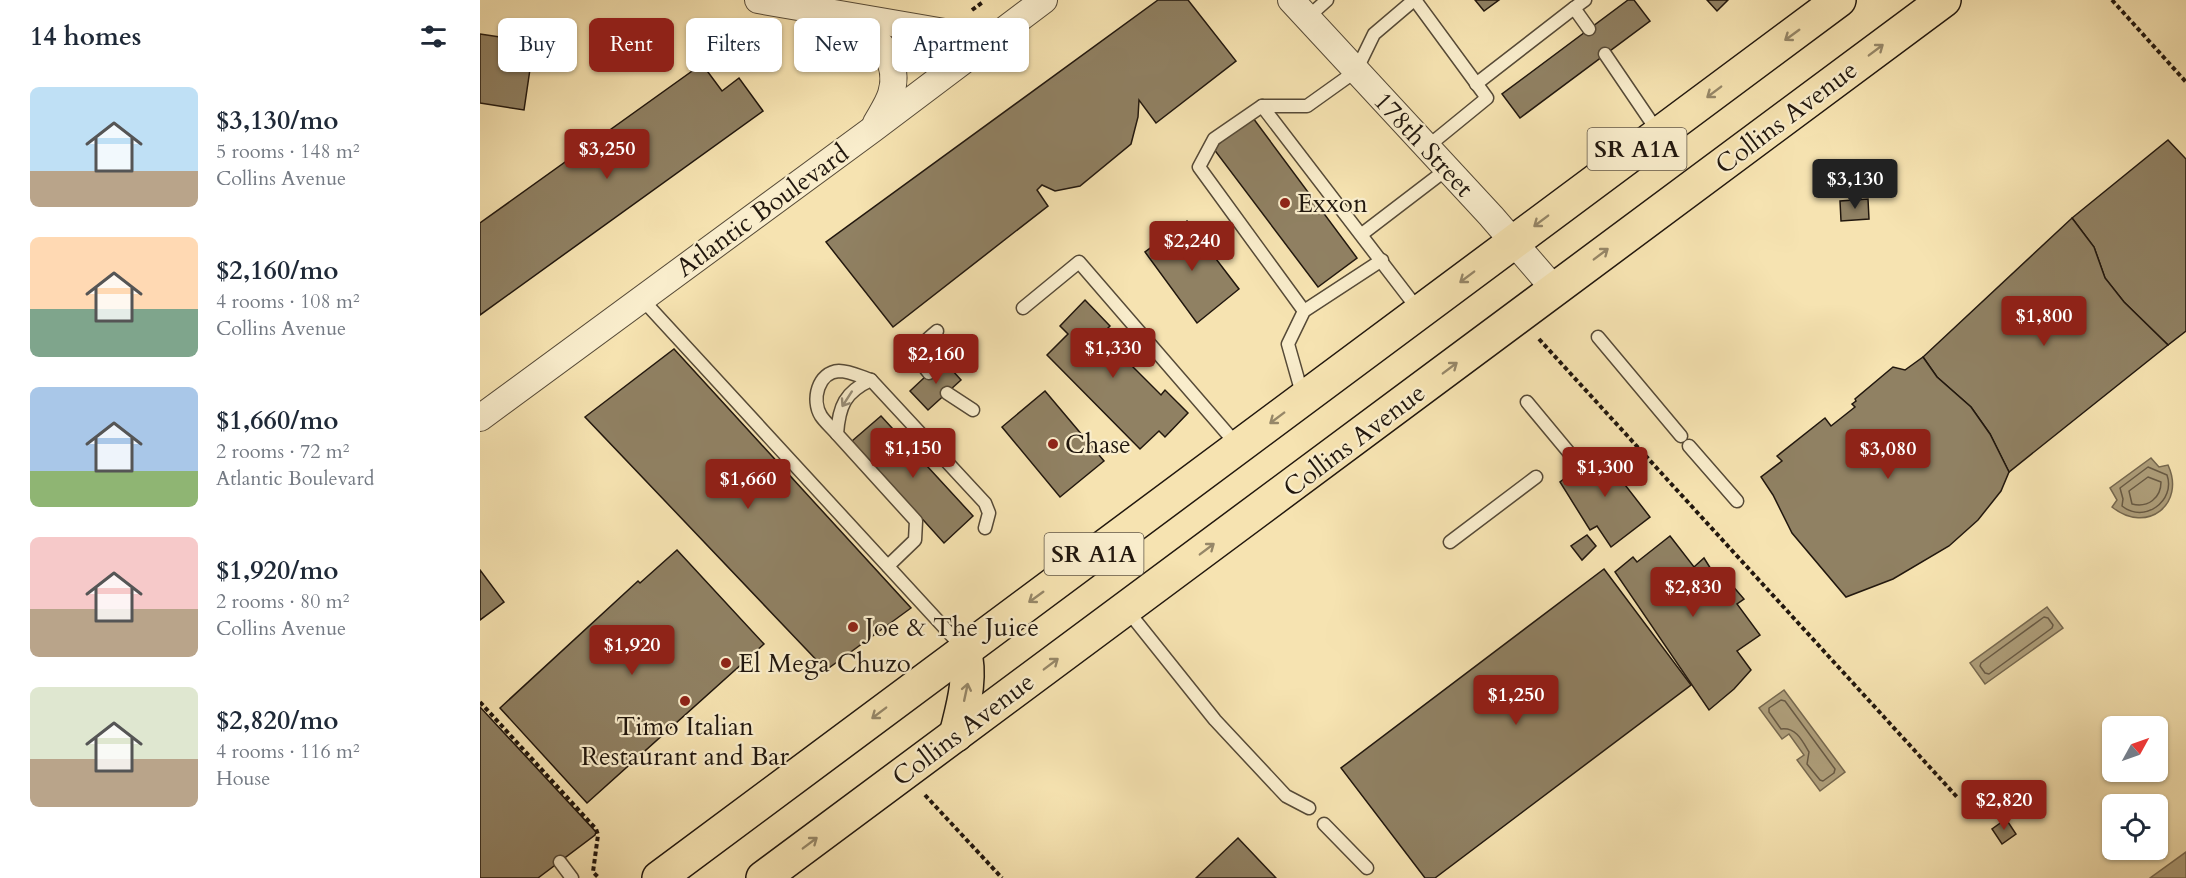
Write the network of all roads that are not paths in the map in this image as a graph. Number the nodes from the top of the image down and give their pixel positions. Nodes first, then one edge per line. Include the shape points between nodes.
1 (758, 0) edge
2 (1044, 0) edge
3 (1327, 0) edge
4 (1415, 0) edge
5 (1585, 0) edge
6 (1839, 0) edge
7 (1944, 0) edge
8 (1574, 8) junction
9 (1299, 9) edge
10 (840, 14) junction
11 (1020, 18) edge
12 (892, 23) edge
13 (1589, 29) dead end
14 (1605, 54) dead end
15 (1356, 71) junction
16 (949, 72) edge
17 (1476, 84) junction
18 (1262, 106) junction
19 (873, 129) junction
20 (1659, 133) junction
21 (1427, 147) junction
22 (1447, 169) junction
23 (1362, 234) junction
24 (1514, 242) junction
25 (1382, 260) junction
26 (1555, 290) junction
27 (642, 298) junction
28 (1023, 308) dead end
29 (1304, 311) junction
30 (1420, 312) junction
31 (937, 331) dead end
32 (1598, 337) dead end
33 (929, 373) dead end
34 (871, 380) junction
35 (947, 393) dead end
36 (1303, 399) junction
37 (1527, 402) dead end
38 (974, 410) dead end
39 (480, 418) edge
40 (837, 434) junction
41 (1239, 447) junction
42 (1581, 467) dead end
43 (1536, 477) dead end
44 (1737, 501) dead end
45 (985, 528) dead end
46 (1450, 542) dead end
47 (888, 566) junction
48 (1126, 609) junction
49 (964, 649) junction
50 (956, 735) junction
51 (1309, 808) dead end
52 (1324, 824) dead end
53 (560, 862) dead end
54 (1367, 868) dead end
55 (572, 878) edge
56 (659, 878) edge
57 (763, 878) edge

1 - 10 street
2 - 11 street, Atlantic Boulevard
3 - 9 lane
4 - 15 lane via 1374,34
4 - 17 lane
5 - 8 lane
6 -> 20 main road, SR A1A
26 -> 7 main road, Collins Avenue / SR A1A
8 - 13 lane
8 - 17 lane
9 - 15 street, 178th Street
10 - 12 street
10 - 19 street via 874,35 892,65 891,94
14 - 20 lane
15 - 18 lane via 1307,106
15 - 21 street, 178th Street
16 - 19 street, Atlantic Boulevard
17 - 21 lane via 1487,98
18 - 23 lane
18 - 29 lane via 1214,139 1199,167
19 - 27 street, Atlantic Boulevard
20 -> 24 main road, SR A1A
21 - 22 street, 178th Street
22 - 23 lane
22 - 24 street, 178th Street
23 - 25 lane
24 - 26 street, 178th Street
24 -> 30 main road, SR A1A
25 - 29 lane
25 - 30 lane
48 -> 26 main road, Collins Avenue / SR A1A
27 - 39 street, Atlantic Boulevard
27 - 47 lane
28 - 41 lane via 1079,262
29 - 36 lane via 1288,344
30 - 36 main road, SR A1A
31 - 33 lane via 923,342 919,352 920,363
32 - 44 lane
34 -> 40 lane via 856,387 846,398
34 - 40 lane via 838,371 827,375 819,386 816,402 820,415
34 - 45 lane via 986,503 989,513
35 - 38 lane
36 -> 41 main road, SR A1A
37 - 42 lane
40 - 47 lane via 916,521 915,540
41 -> 49 main road, SR A1A
43 - 46 lane
47 - 49 lane
50 -> 48 main road, Collins Avenue / SR A1A
48 - 51 lane via 1215,720 1286,796
50 -> 49 main road via 968,680
49 -> 56 main road, SR A1A
57 -> 50 main road, Collins Avenue / SR A1A
52 - 54 lane
53 - 55 lane

